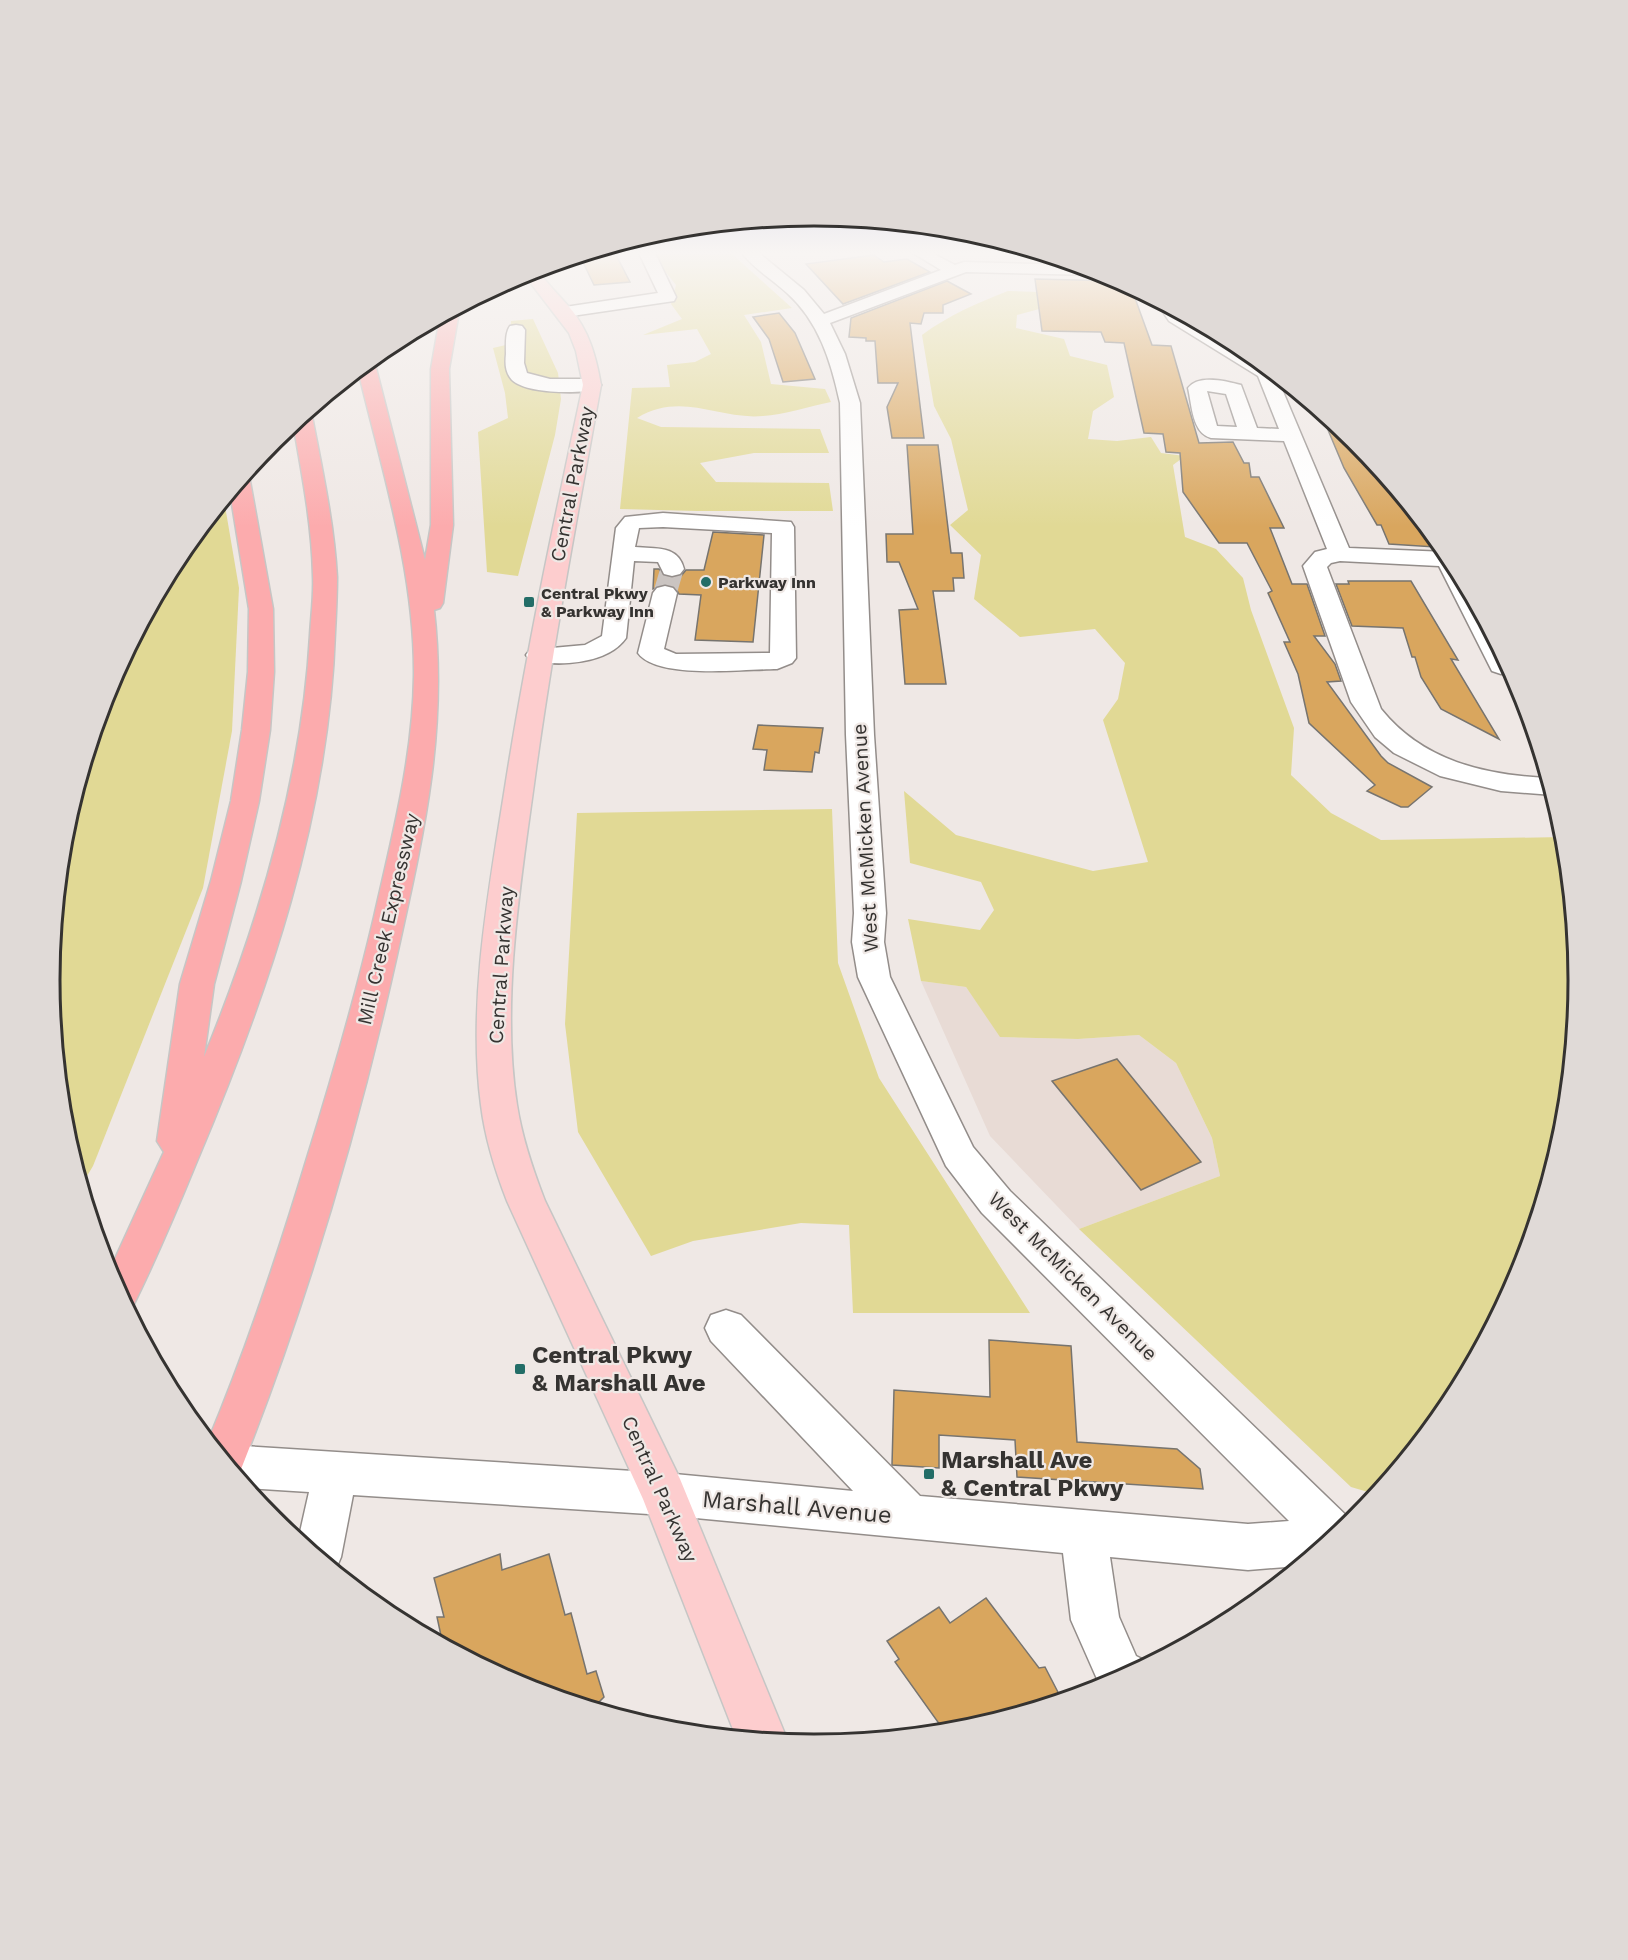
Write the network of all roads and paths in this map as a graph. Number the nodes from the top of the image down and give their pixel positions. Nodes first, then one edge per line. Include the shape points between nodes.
1 (444, 344) edge
2 (516, 344) edge
3 (584, 344) edge
4 (830, 344) edge
5 (368, 372) edge
6 (1275, 383) edge
7 (592, 385) junction
8 (304, 425) edge
9 (1249, 433) junction
10 (1291, 435) junction
11 (241, 491) edge
12 (623, 553) junction
13 (1340, 554) junction
14 (1439, 559) edge
15 (672, 569) dead end
16 (665, 594) tunnel mouth
17 (426, 644) junction
18 (539, 655) junction
19 (1542, 786) edge
20 (168, 1186) junction
21 (124, 1283) edge
22 (726, 1328) dead end
23 (226, 1451) edge
24 (239, 1467) edge
25 (335, 1473) junction
26 (664, 1494) junction
27 (909, 1517) junction
28 (1329, 1530) edge
29 (1084, 1533) junction
30 (1316, 1542) edge
31 (320, 1549) edge
32 (1118, 1670) edge
33 (759, 1732) edge

1 - 17 highway via 440,369 442,525
2 - 7 street via 516,372 521,379 552,385
3 - 7 main road, Central Parkway
4 - 28 street, West McMicken Avenue via 850,403 868,942 874,976 959,1156 996,1202
5 - 17 highway, Mill Creek Expressway via 409,532
6 - 10 street
7 - 18 main road, Central Parkway
8 - 20 highway via 325,578 314,738 295,830 264,942
9 - 9 street via 1208,430 1197,388 1228,387 1237,392
9 - 10 street
10 - 13 street
11 - 20 highway via 261,609 256,730 245,801 197,984
12 - 15 street via 663,556 670,560
12 - 16 street via 627,528 633,522 783,527 783,658 733,663 673,662 651,653
12 - 18 street via 614,638 608,645 591,651
13 - 14 street
13 - 19 street via 1323,557 1314,566 1367,709 1389,736 1450,770 1503,783
17 - 23 highway, Mill Creek Expressway via 418,785 384,943 294,1269
18 - 26 main road, Central Parkway via 508,864 493,1011 499,1106 512,1164 526,1201
20 - 21 highway
22 - 27 street
24 - 25 street, Marshall Avenue
25 - 26 street, Marshall Avenue
25 - 31 street
26 - 27 street, Marshall Avenue
26 - 33 main road, Central Parkway
27 - 29 street, Marshall Avenue
29 - 30 street, Marshall Avenue via 1248,1547
29 - 32 street via 1095,1620

